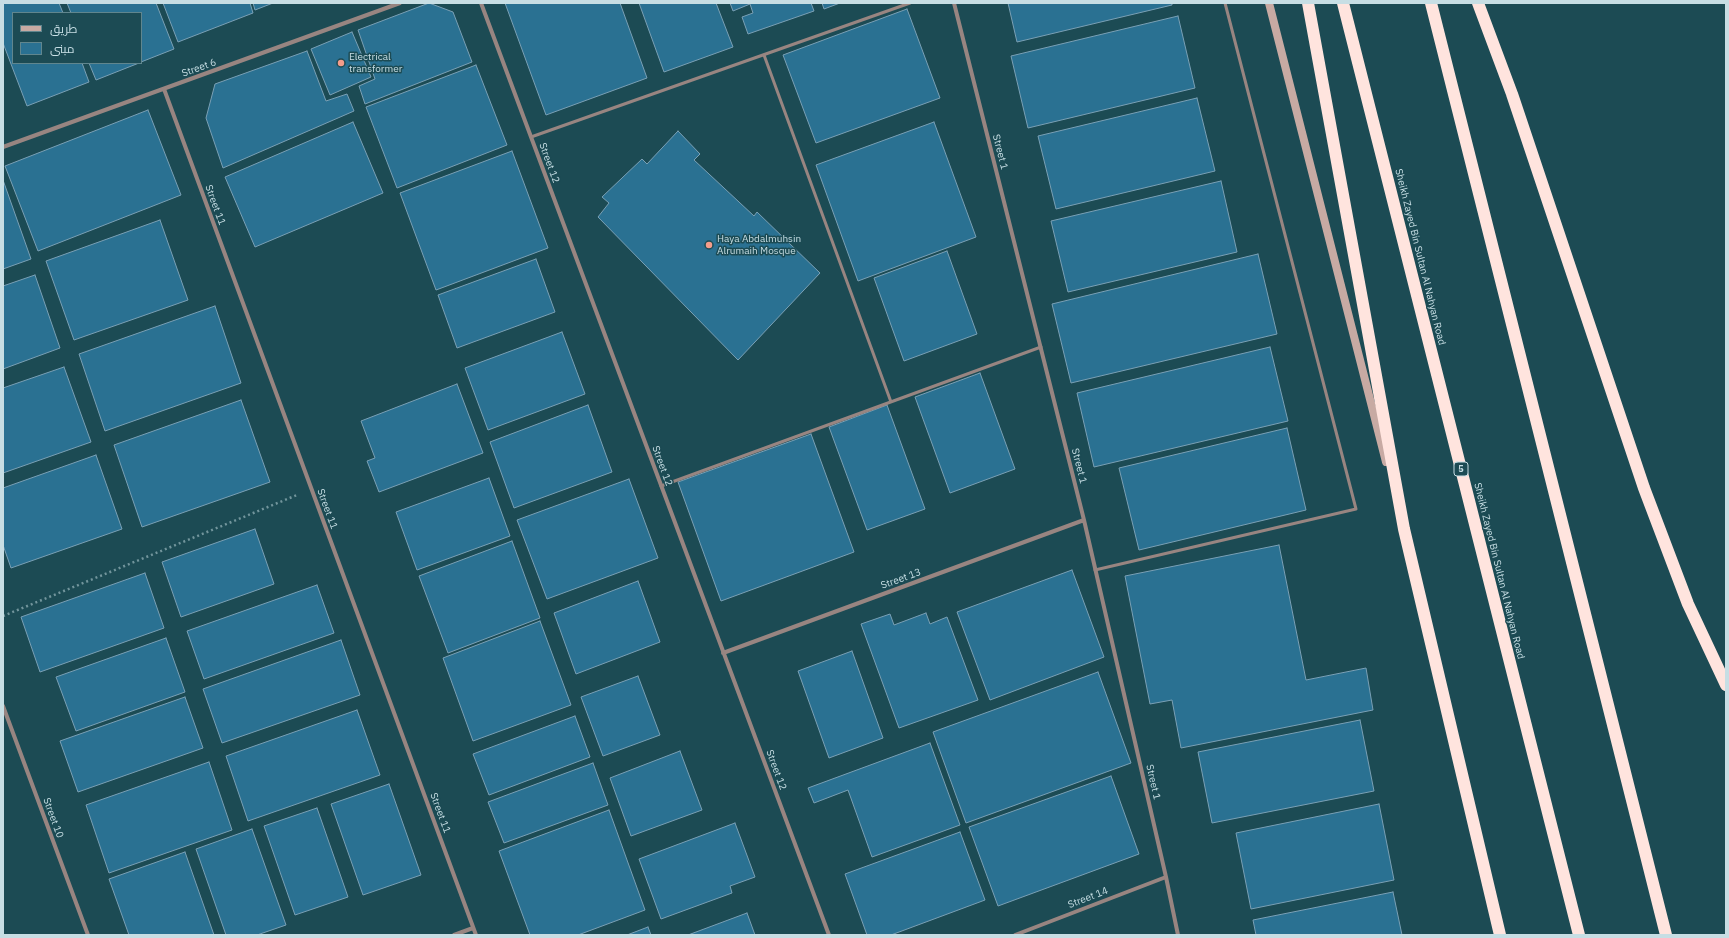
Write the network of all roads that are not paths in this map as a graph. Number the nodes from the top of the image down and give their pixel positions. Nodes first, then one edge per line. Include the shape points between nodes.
1 (400, 3) edge
2 (481, 3) edge
3 (910, 3) edge
4 (954, 3) edge
5 (1225, 3) edge
6 (1269, 3) edge
7 (1308, 3) edge
8 (1343, 3) edge
9 (1431, 3) edge
10 (1478, 3) edge
11 (764, 55) junction
12 (164, 89) junction
13 (531, 137) junction
14 (3, 147) edge
15 (1041, 347) junction
16 (891, 402) junction
17 (661, 486) junction
18 (1084, 520) junction
19 (1404, 529) junction
20 (1095, 570) junction
21 (724, 653) junction
22 (1726, 684) edge
23 (3, 706) edge
24 (1166, 877) junction
25 (473, 928) junction
26 (88, 935) edge
27 (454, 935) edge
28 (476, 935) edge
29 (829, 935) edge
30 (1015, 935) edge
31 (1178, 935) edge
32 (1500, 935) edge
33 (1579, 935) edge
34 (1666, 935) edge

1 - 12 street, Street 6
2 - 13 street, Street 12
3 - 11 lane
4 - 15 street, Street 1
5 - 20 lane via 1356,509
6 - 19 main road
7 - 19 highway
8 - 33 highway, Sheikh Zayed Bin Sultan Al Nahyan Road / 5
9 - 34 highway
10 - 22 highway via 1512,94 1644,488 1688,604
11 - 13 lane
11 - 16 lane
12 - 14 street, Street 6
12 - 25 street, Street 11
13 - 17 street, Street 12
15 - 16 lane
15 - 18 street, Street 1
16 - 17 lane
17 - 21 street, Street 12
18 - 20 street, Street 1
18 - 21 street, Street 13
19 - 32 highway
20 - 24 street, Street 1
21 - 29 street, Street 12
23 - 26 street, Street 10
24 - 30 street, Street 14
24 - 31 street, Street 1
25 - 27 street
25 - 28 street, Street 11

